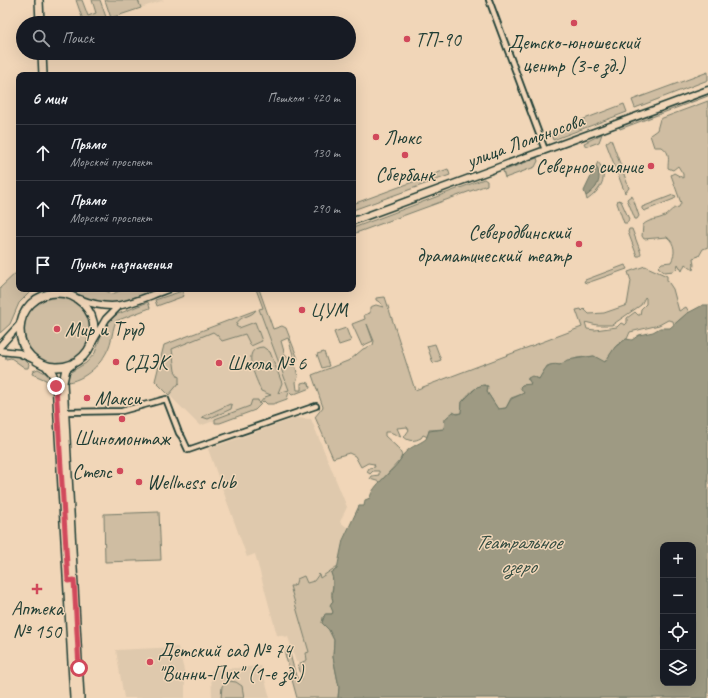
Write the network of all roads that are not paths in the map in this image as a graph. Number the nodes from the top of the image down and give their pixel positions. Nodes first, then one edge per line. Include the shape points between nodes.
1 (39, 0) edge
2 (490, 0) edge
3 (40, 16) edge
4 (42, 60) edge
5 (43, 72) edge
6 (708, 90) edge
7 (545, 150) junction
8 (356, 220) edge
9 (44, 292) edge
10 (68, 292) edge
11 (160, 292) edge
12 (72, 295) junction
13 (41, 296) junction
14 (79, 299) junction
15 (118, 307) junction
16 (20, 324) junction
17 (93, 341) junction
18 (0, 346) edge
19 (0, 351) edge
20 (34, 359) junction
21 (75, 362) junction
22 (45, 365) junction
23 (316, 406) dead end
24 (61, 412) junction
25 (73, 622) junction
26 (74, 698) edge
27 (80, 698) edge

1 - 3 main road
2 - 7 street
4 - 5 main road
6 - 7 main road, улица Ломоносова
7 - 8 main road, улица Ломоносова
9 - 13 main road
10 - 12 main road
11 - 15 main road
12 - 13 main road via 57,292
12 - 14 main road
13 - 16 main road via 28,306
14 - 15 main road via 97,306
14 - 17 main road via 93,317
15 - 17 main road via 106,319
16 - 18 main road
16 - 20 main road via 22,342
17 - 21 main road via 87,353
19 - 20 main road via 19,353
20 - 22 main road
21 - 22 main road via 62,367
21 - 24 main road via 66,369 64,376
22 - 24 main road via 56,382
23 - 24 street via 188,450 166,399 122,411
24 - 25 main road
25 - 26 main road
25 - 27 main road

